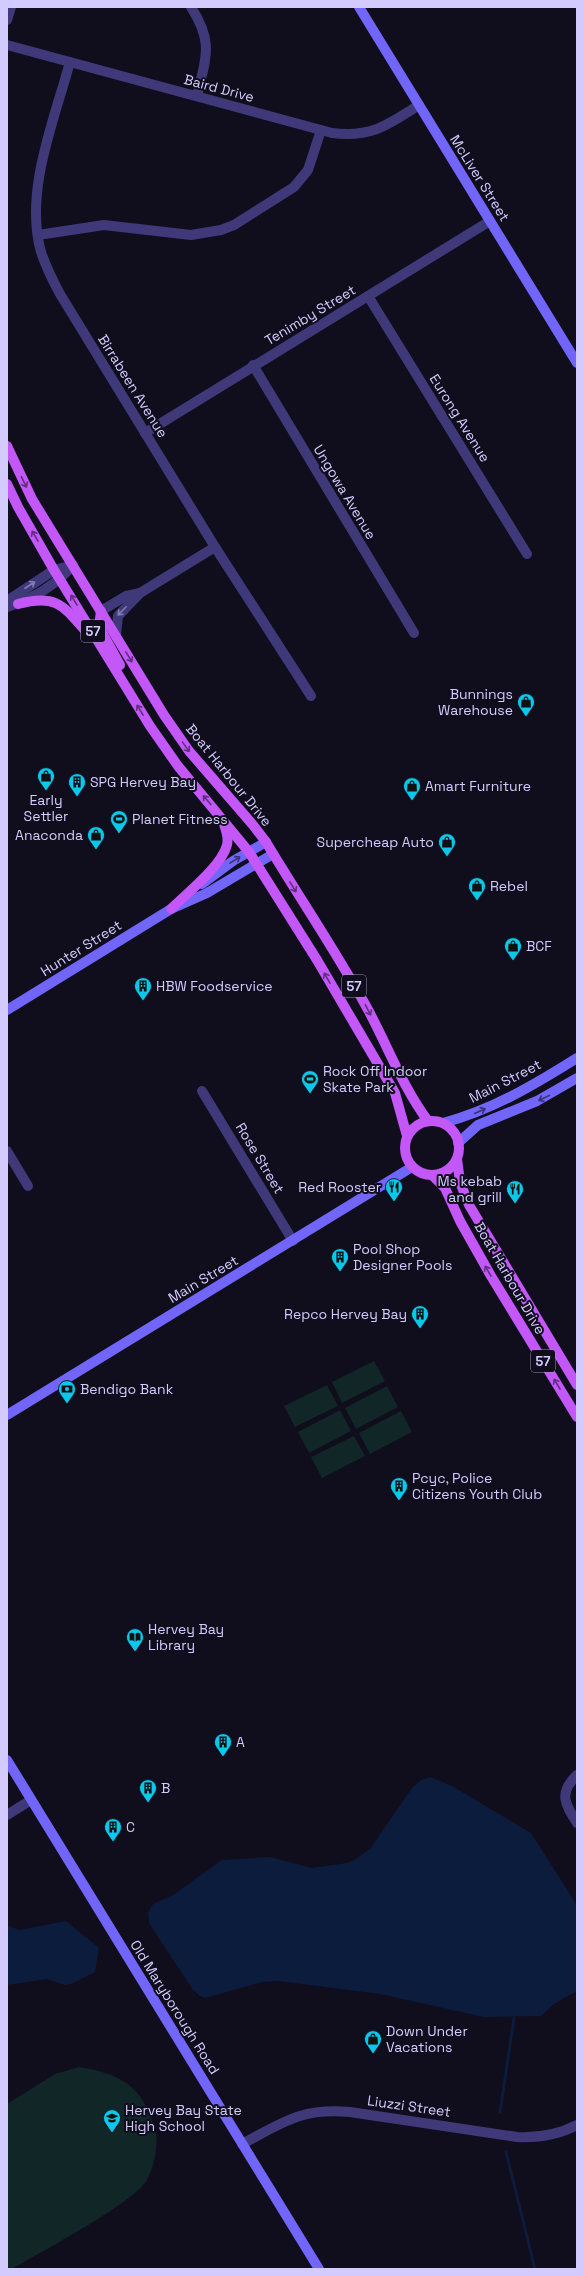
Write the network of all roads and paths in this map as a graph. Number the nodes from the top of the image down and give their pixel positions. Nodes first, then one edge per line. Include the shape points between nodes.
1 (11, 7) edge
2 (191, 7) edge
3 (359, 7) edge
4 (7, 20) edge
5 (7, 45) edge
6 (70, 62) junction
7 (197, 96) junction
8 (419, 105) junction
9 (321, 130) junction
10 (490, 221) junction
11 (38, 235) junction
12 (368, 296) junction
13 (577, 363) edge
14 (253, 366) junction
15 (146, 434) junction
16 (7, 446) edge
17 (7, 484) edge
18 (215, 547) junction
19 (527, 554) dead end
20 (73, 565) junction
21 (54, 570) junction
22 (61, 579) junction
23 (140, 593) junction
24 (7, 601) edge
25 (18, 604) junction
26 (7, 607) edge
27 (101, 611) junction
28 (414, 634) dead end
29 (116, 635) junction
30 (104, 651) junction
31 (130, 693) junction
32 (311, 696) dead end
33 (221, 816) junction
34 (266, 842) junction
35 (249, 852) junction
36 (273, 854) junction
37 (257, 864) junction
38 (171, 910) junction
39 (7, 1010) edge
40 (577, 1058) edge
41 (577, 1078) edge
42 (202, 1091) dead end
43 (428, 1121) junction
44 (443, 1123) junction
45 (407, 1136) junction
46 (458, 1143) junction
47 (7, 1150) edge
48 (457, 1159) junction
49 (412, 1167) junction
50 (432, 1175) junction
51 (28, 1186) dead end
52 (293, 1241) junction
53 (577, 1385) edge
54 (7, 1415) edge
55 (577, 1417) edge
56 (7, 1760) edge
57 (577, 1775) edge
58 (31, 1800) junction
59 (7, 1815) edge
60 (577, 1823) edge
61 (577, 2125) edge
62 (242, 2144) junction
63 (319, 2269) edge

1 - 4 street
2 - 7 street via 205,34 207,47
3 - 8 street, McLiver Street
5 - 6 street, Baird Drive
6 - 7 street, Baird Drive
6 - 11 street, Birrabeen Avenue via 37,189
7 - 9 street, Baird Drive
8 - 9 street, Baird Drive via 370,133 345,135
8 - 10 street, McLiver Street
9 - 11 street via 308,170 294,187 234,225 221,230 208,234 178,234 104,225
10 - 12 street, Tenimby Street
10 - 13 street, McLiver Street
11 - 15 street, Birrabeen Avenue via 45,263 60,294
12 - 14 street, Tenimby Street
12 - 19 street, Eurong Avenue
14 - 15 street, Tenimby Street
14 - 28 street, Ungowa Avenue
15 - 18 street, Birrabeen Avenue
16 -> 20 main road, Boat Harbour Drive / 57 via 32,499
21 -> 17 main road, 57
18 - 23 street
18 - 32 street, Birrabeen Avenue
20 - 21 street
20 - 22 street
20 - 27 main road, Boat Harbour Drive / 57
21 - 22 main road, 57
24 -> 21 street
22 - 25 street
30 -> 22 main road, 57
23 - 27 street via 126,596
23 -> 29 street via 118,616
25 - 26 street
25 - 30 main road via 36,599 57,603 65,608
27 - 29 main road, Boat Harbour Drive / 57
27 - 31 main road via 99,627 119,663
29 -> 34 main road, Boat Harbour Drive / 57 via 189,751
30 - 31 main road, 57
33 -> 31 main road, 57 via 178,766
33 - 35 main road, 57
33 - 38 main road via 228,837 227,846 210,870
34 - 35 street, Hunter Street
34 - 36 main road, Boat Harbour Drive / 57
35 - 37 main road, 57
38 -> 35 street, Hunter Street via 220,870
36 - 37 street, Hunter Street
36 -> 43 main road, Boat Harbour Drive / 57 via 365,1004 407,1090
37 - 38 street, Hunter Street
45 -> 37 main road, 57 via 394,1093 317,960
38 - 39 street, Hunter Street
44 -> 40 street, Main Street via 464,1117 524,1090
41 -> 46 street, Main Street via 537,1102 478,1125
42 - 52 street, Rose Street
43 - 44 main road
43 - 45 main road via 419,1124
44 - 46 main road via 455,1135
45 - 49 main road, 57 via 405,1152
46 - 48 main road, 57
47 - 51 street
48 - 50 main road via 447,1170
48 - 53 main road, Boat Harbour Drive / 57 via 460,1182 469,1205
49 - 50 main road, 57
49 - 52 street, Main Street
55 -> 50 main road, Boat Harbour Drive / 57 via 488,1270 445,1188
52 - 54 street, Main Street
56 - 58 street, Old Maryborough Road
57 - 60 street via 568,1784 566,1791 567,1806
58 - 59 street
58 - 62 street, Old Maryborough Road
61 - 62 street, Liuzzi Street via 550,2135 517,2138 350,2112 323,2111 306,2113 290,2119
62 - 63 street, Old Maryborough Road

